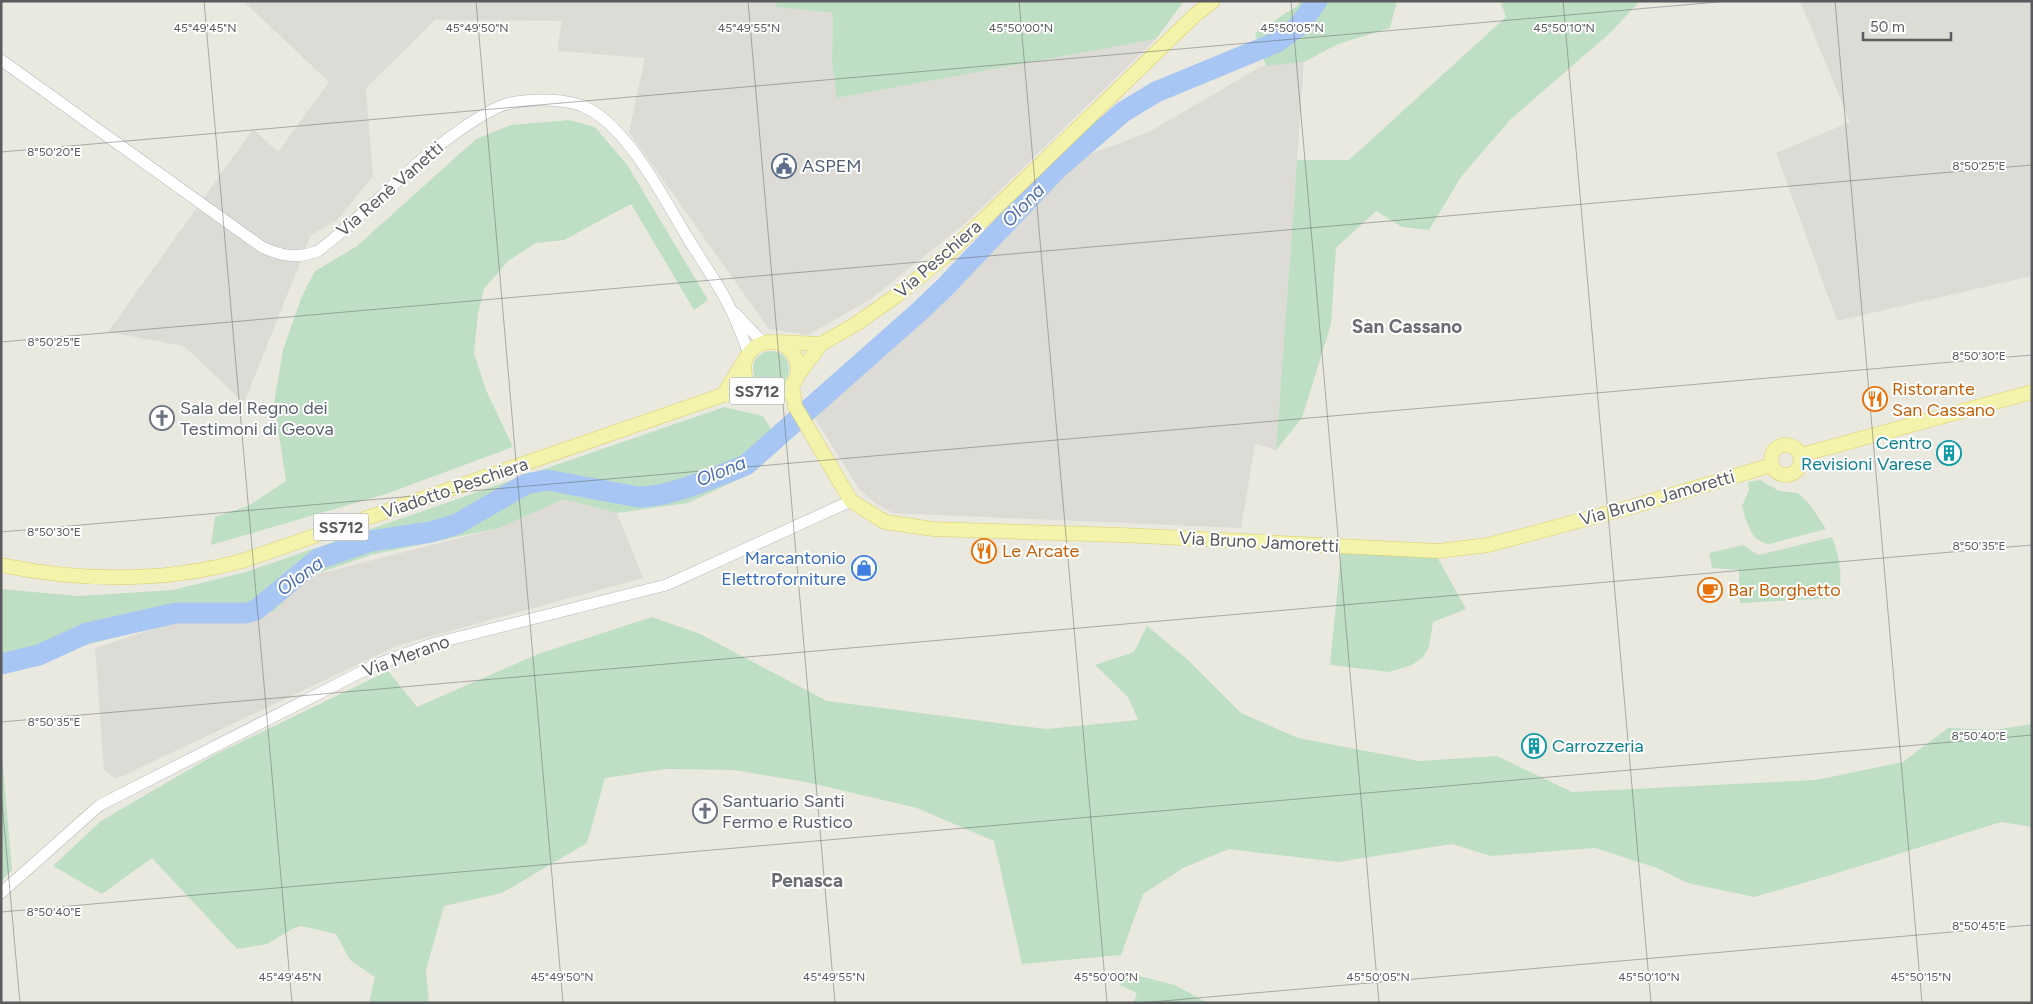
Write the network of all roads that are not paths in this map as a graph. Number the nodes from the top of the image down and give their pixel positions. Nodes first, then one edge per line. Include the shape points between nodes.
1 (1205, 1) edge
2 (1213, 1) edge
3 (1195, 15) junction
4 (1, 60) edge
5 (730, 308) junction
6 (778, 342) junction
7 (763, 343) junction
8 (821, 344) junction
9 (747, 357) junction
10 (795, 380) junction
11 (758, 392) junction
12 (2032, 392) edge
13 (780, 394) junction
14 (722, 395) junction
15 (795, 406) junction
16 (1801, 455) junction
17 (1772, 465) junction
18 (851, 500) junction
19 (1, 565) edge
20 (1, 893) edge

1 - 3 main road, Via Peschiera / SS712
2 - 3 main road, Via Peschiera / SS712
3 - 8 main road, Via Peschiera / SS712 via 948,254 896,296
4 - 5 street, Via Renè Vanetti via 262,248 295,257 318,251 446,140 496,108 525,101 559,100 589,109 612,127 637,156
5 - 7 street, Via Renè Vanetti
5 - 9 street, Via Renè Vanetti
6 - 7 main road
6 - 8 main road
6 - 10 main road, SS712 via 792,351 796,358
7 - 9 main road, SS712
8 - 10 main road, Via Peschiera / SS712
9 - 11 main road, SS712 via 746,378
9 - 14 main road, SS712
10 - 13 main road, Via Peschiera / SS712
10 - 15 main road, Via Bruno Jamoretti
11 - 13 main road, SS712 via 769,396
11 - 14 main road, SS712
12 - 16 main road
13 - 15 main road, Via Bruno Jamoretti
14 - 19 main road, Viadotto Peschiera / SS712 via 216,568 180,574 80,578
15 - 18 main road, Via Bruno Jamoretti
16 - 17 main road via 1798,469 1790,474 1779,473
16 - 17 main road via 1794,447 1783,445 1775,451
17 - 18 main road, Via Bruno Jamoretti via 1631,507 1488,544 1438,551 933,529 885,522
18 - 20 street, Via Merano via 666,584 432,644 375,665 100,804

